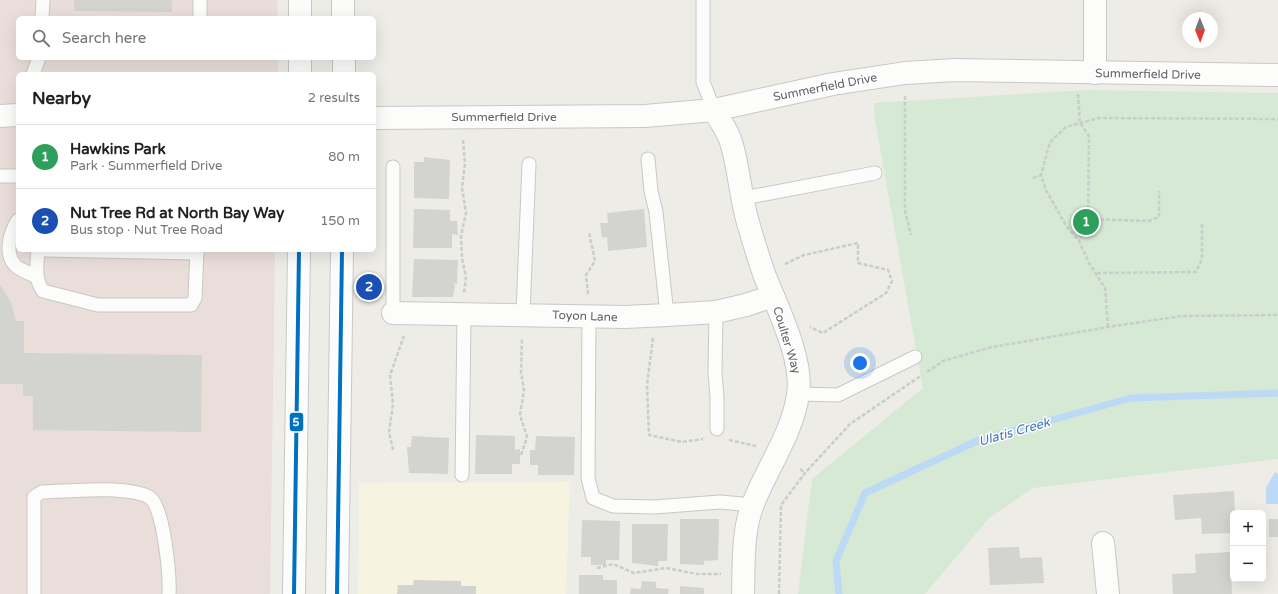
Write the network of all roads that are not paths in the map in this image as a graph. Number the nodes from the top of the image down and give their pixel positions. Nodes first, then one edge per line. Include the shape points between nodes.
1 (43, 0) edge
2 (200, 0) edge
3 (300, 0) edge
4 (343, 0) edge
5 (703, 0) edge
6 (1095, 0) edge
7 (42, 16) edge
8 (200, 16) edge
9 (300, 16) edge
10 (343, 16) edge
11 (38, 60) edge
12 (300, 60) edge
13 (344, 60) edge
14 (34, 72) edge
15 (300, 72) edge
16 (344, 72) edge
17 (1095, 73) junction
18 (1278, 75) edge
19 (714, 110) junction
20 (16, 115) edge
21 (0, 116) edge
22 (376, 118) edge
23 (648, 159) dead end
24 (529, 164) dead end
25 (393, 167) dead end
26 (875, 173) dead end
27 (0, 176) edge
28 (16, 176) edge
29 (744, 198) junction
30 (16, 224) edge
31 (38, 252) edge
32 (197, 252) edge
33 (299, 252) edge
34 (342, 252) edge
35 (38, 281) junction
36 (774, 296) junction
37 (716, 312) junction
38 (400, 313) joint
39 (523, 314) junction
40 (464, 315) junction
41 (590, 316) junction
42 (660, 316) junction
43 (914, 357) dead end
44 (799, 394) junction
45 (717, 429) dead end
46 (462, 475) dead end
47 (753, 505) junction
48 (1103, 543) dead end
49 (743, 584) edge
50 (34, 594) edge
51 (169, 594) edge
52 (294, 594) edge
53 (337, 594) edge
54 (1108, 594) edge

1 - 7 lane
2 - 8 lane
3 - 9 street
4 - 10 street
5 - 19 lane via 703,82
6 - 17 street
11 - 14 lane
12 - 15 street
13 - 16 street
17 - 18 street, Summerfield Drive
17 - 19 street, Summerfield Drive via 955,70 905,73 833,84
19 - 22 street, Summerfield Drive via 645,116
19 - 29 street, Coulter Way via 731,140
20 - 21 street
23 - 42 lane via 656,212
24 - 39 lane
25 - 38 lane
26 - 29 lane
27 - 28 lane
29 - 36 street, Coulter Way via 764,274
30 - 35 lane via 9,238 12,257 16,266
31 - 35 lane
32 - 35 lane via 195,298 191,305 98,305 43,291
33 - 52 street
34 - 53 street
36 - 37 street, Toyon Lane
36 - 44 street, Coulter Way via 798,371
37 - 42 street, Toyon Lane
37 - 45 lane
38 - 40 street, Toyon Lane
39 - 40 street, Toyon Lane
39 - 41 street, Toyon Lane
40 - 46 lane
41 - 42 street, Toyon Lane
41 - 47 lane via 588,478 593,498 613,506 647,507 720,502
43 - 44 lane via 838,395
44 - 47 street, Coulter Way via 793,420
47 - 49 street, Coulter Way via 744,546
48 - 54 street
50 - 51 lane via 34,497 42,492 111,490 148,497 154,502 164,536 170,581

